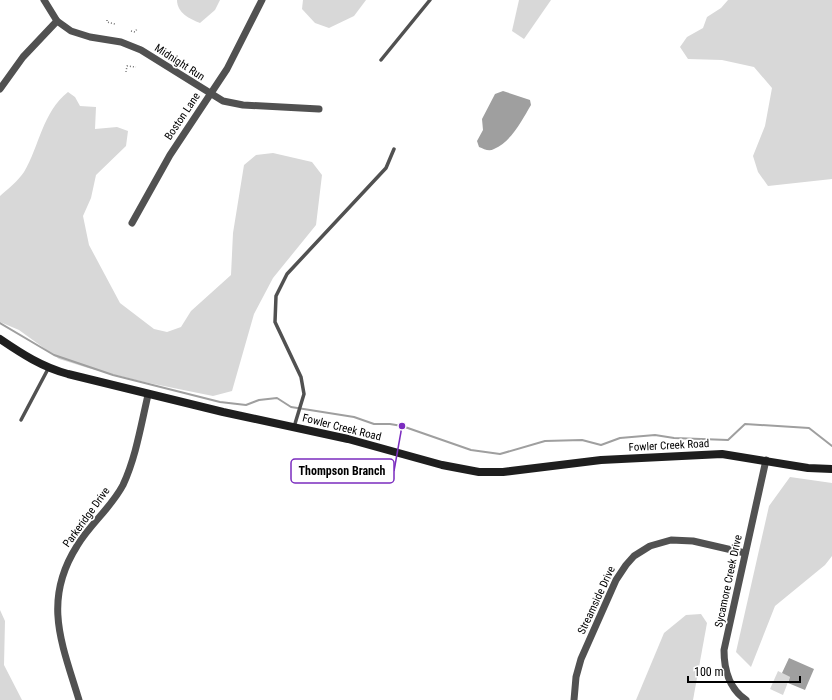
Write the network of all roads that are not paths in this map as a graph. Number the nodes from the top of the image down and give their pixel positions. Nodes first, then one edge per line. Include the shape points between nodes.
1 (44, 0) edge
2 (262, 0) edge
3 (430, 0) edge
4 (57, 21) junction
5 (381, 60) dead end
6 (0, 88) edge
7 (210, 95) junction
8 (320, 109) dead end
9 (394, 149) dead end
10 (132, 223) dead end
11 (0, 339) edge
12 (48, 369) junction
13 (148, 395) junction
14 (21, 420) dead end
15 (294, 427) junction
16 (766, 460) junction
17 (832, 469) edge
18 (745, 553) junction
19 (79, 700) edge
20 (574, 700) edge
21 (746, 700) edge

1 - 4 street, Midnight Run
2 - 7 street, Boston Lane via 227,69
3 - 5 lane
4 - 6 street via 23,57
4 - 7 street, Midnight Run via 77,34 122,42 141,50
7 - 8 street, Midnight Run via 231,104
7 - 10 street, Boston Lane via 170,155
9 - 15 lane via 386,168 287,274 276,296 275,322 301,377 304,394
11 - 12 main road, Fowler Creek Road
12 - 13 main road, Fowler Creek Road
12 - 14 lane
13 - 15 main road, Fowler Creek Road
13 - 19 street, Parkeridge Drive via 131,467 113,502 77,546 60,586 57,620
15 - 16 main road, Fowler Creek Road via 442,465 480,472 678,455 722,454
16 - 17 main road, Fowler Creek Road via 808,468
16 - 18 street, Sycamore Creek Drive
18 - 20 street, Streamside Drive via 693,541 671,540 650,546 634,556 616,580 581,659
18 - 21 street, Sycamore Creek Drive via 724,650 724,669 736,692

